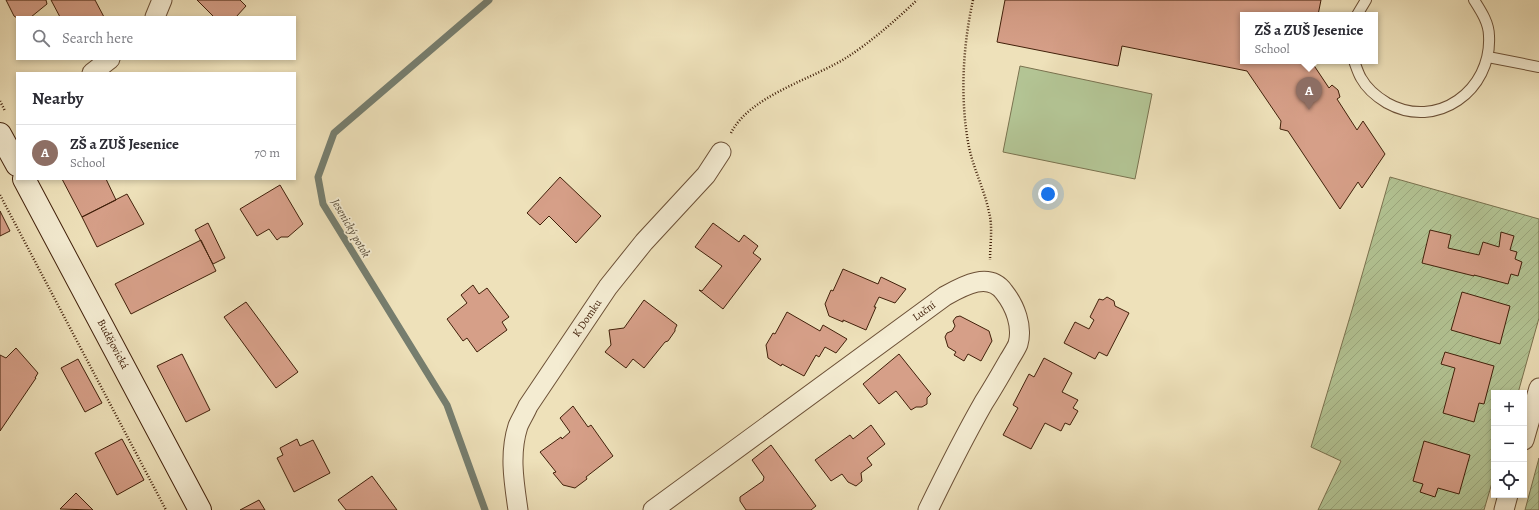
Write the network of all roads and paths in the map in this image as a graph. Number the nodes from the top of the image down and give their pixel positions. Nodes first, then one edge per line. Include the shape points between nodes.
1 (162, 0) edge
2 (917, 0) edge
3 (973, 0) edge
4 (1366, 0) edge
5 (1474, 0) edge
6 (1359, 12) edge
7 (155, 16) edge
8 (1488, 57) junction
9 (109, 60) edge
10 (1355, 64) edge
11 (1539, 67) edge
12 (93, 72) edge
13 (7, 137) edge
14 (721, 152) joint
15 (16, 163) edge
16 (25, 180) edge
17 (0, 195) edge
18 (990, 281) junction
19 (1539, 388) edge
20 (1534, 420) edge
21 (1527, 434) edge
22 (1507, 498) edge
23 (166, 510) edge
24 (200, 510) edge
25 (518, 510) edge
26 (653, 510) edge
27 (928, 510) edge
28 (1504, 510) edge

1 - 7 street
2 - 14 path via 849,56 755,105 733,128
3 - 18 path via 965,45 964,104 970,152 991,223
4 - 6 lane
5 - 8 lane via 1483,14 1489,35
8 - 10 lane via 1480,79 1464,97 1444,108 1420,112 1397,108 1376,96 1361,78
8 - 11 lane
9 - 12 street
13 - 15 main road
14 - 25 street, K Domku via 706,175 644,242 613,281 528,406 518,426 514,443 512,468
16 - 24 main road, Budějovická
17 - 23 path
18 - 26 street, Luční via 979,281 945,296
18 - 27 street via 1003,290 1010,301 1017,317 1018,344 981,407
19 - 20 street
20 - 21 street
22 - 28 street

